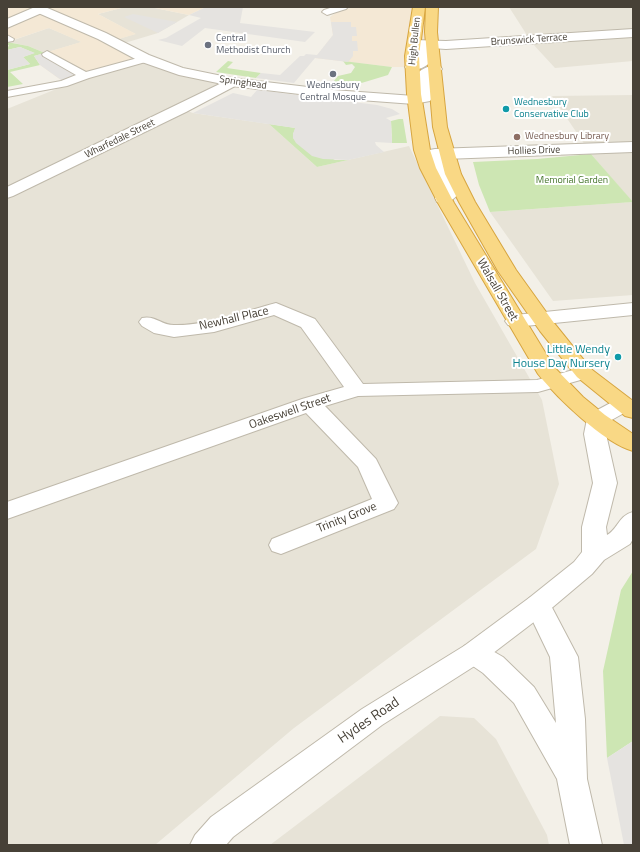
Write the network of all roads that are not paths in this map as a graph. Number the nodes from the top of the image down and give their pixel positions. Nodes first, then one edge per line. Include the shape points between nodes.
1 (343, 7) edge
2 (419, 7) edge
3 (432, 7) edge
4 (42, 8) edge
5 (327, 12) dead end
6 (7, 24) edge
7 (633, 33) edge
8 (424, 45) junction
9 (47, 54) dead end
10 (145, 58) junction
11 (412, 67) joint
12 (435, 68) junction
13 (85, 76) junction
14 (232, 82) junction
15 (7, 94) edge
16 (436, 98) joint
17 (414, 100) junction
18 (633, 147) edge
19 (435, 154) junction
20 (7, 193) edge
21 (633, 309) edge
22 (540, 318) junction
23 (515, 321) junction
24 (149, 322) dead end
25 (584, 373) junction
26 (555, 382) junction
27 (357, 390) junction
28 (310, 404) junction
29 (629, 408) edge
30 (598, 419) junction
31 (633, 444) edge
32 (7, 511) edge
33 (633, 520) edge
34 (281, 545) dead end
35 (595, 554) junction
36 (538, 605) junction
37 (474, 653) junction
38 (572, 779) junction
39 (206, 845) edge
40 (586, 845) edge

1 - 5 lane
2 - 8 highway, High Bullen
3 - 8 highway, High Bullen
4 - 6 street
4 - 10 street, Springhead
7 - 8 street, Brunswick Terrace
8 - 11 street via 424,61
8 - 12 highway, High Bullen
9 - 13 lane
10 - 13 lane
10 - 14 street, Springhead via 179,71
11 - 17 highway, High Bullen
12 - 16 highway, High Bullen
12 - 17 street via 424,74 425,98
13 - 15 lane via 47,88
14 - 17 street, Springhead via 333,94
14 - 20 street, Wharfedale Street
16 - 19 highway, Walsall Street via 440,125
17 - 19 highway, Walsall Street
18 - 19 street, Hollies Drive
19 - 22 highway, Walsall Street via 453,174 507,271
19 - 23 highway, Walsall Street via 428,168
21 - 22 street
22 - 23 street
22 - 25 highway, Walsall Street
23 - 26 highway, Walsall Street
24 - 27 street, Newhall Place via 161,329 174,331 214,326 276,309 308,323
25 - 26 street, Oakeswell Street
25 - 29 highway, Walsall Street
26 - 27 street, Oakeswell Street via 514,388
26 - 30 highway, Walsall Street
27 - 28 street, Oakeswell Street
28 - 32 street, Oakeswell Street
28 - 34 street, Trinity Grove via 368,464 386,503
29 - 30 street
30 - 31 highway, Walsall Street
30 - 35 street via 595,434 604,483 594,526
33 - 35 street, Hydes Road via 621,538
35 - 36 street, Hydes Road via 583,568
36 - 37 street, Hydes Road
36 - 38 street via 564,657
37 - 38 street via 493,665 524,695
37 - 39 street, Hydes Road via 372,717 310,761 222,827
38 - 40 street

